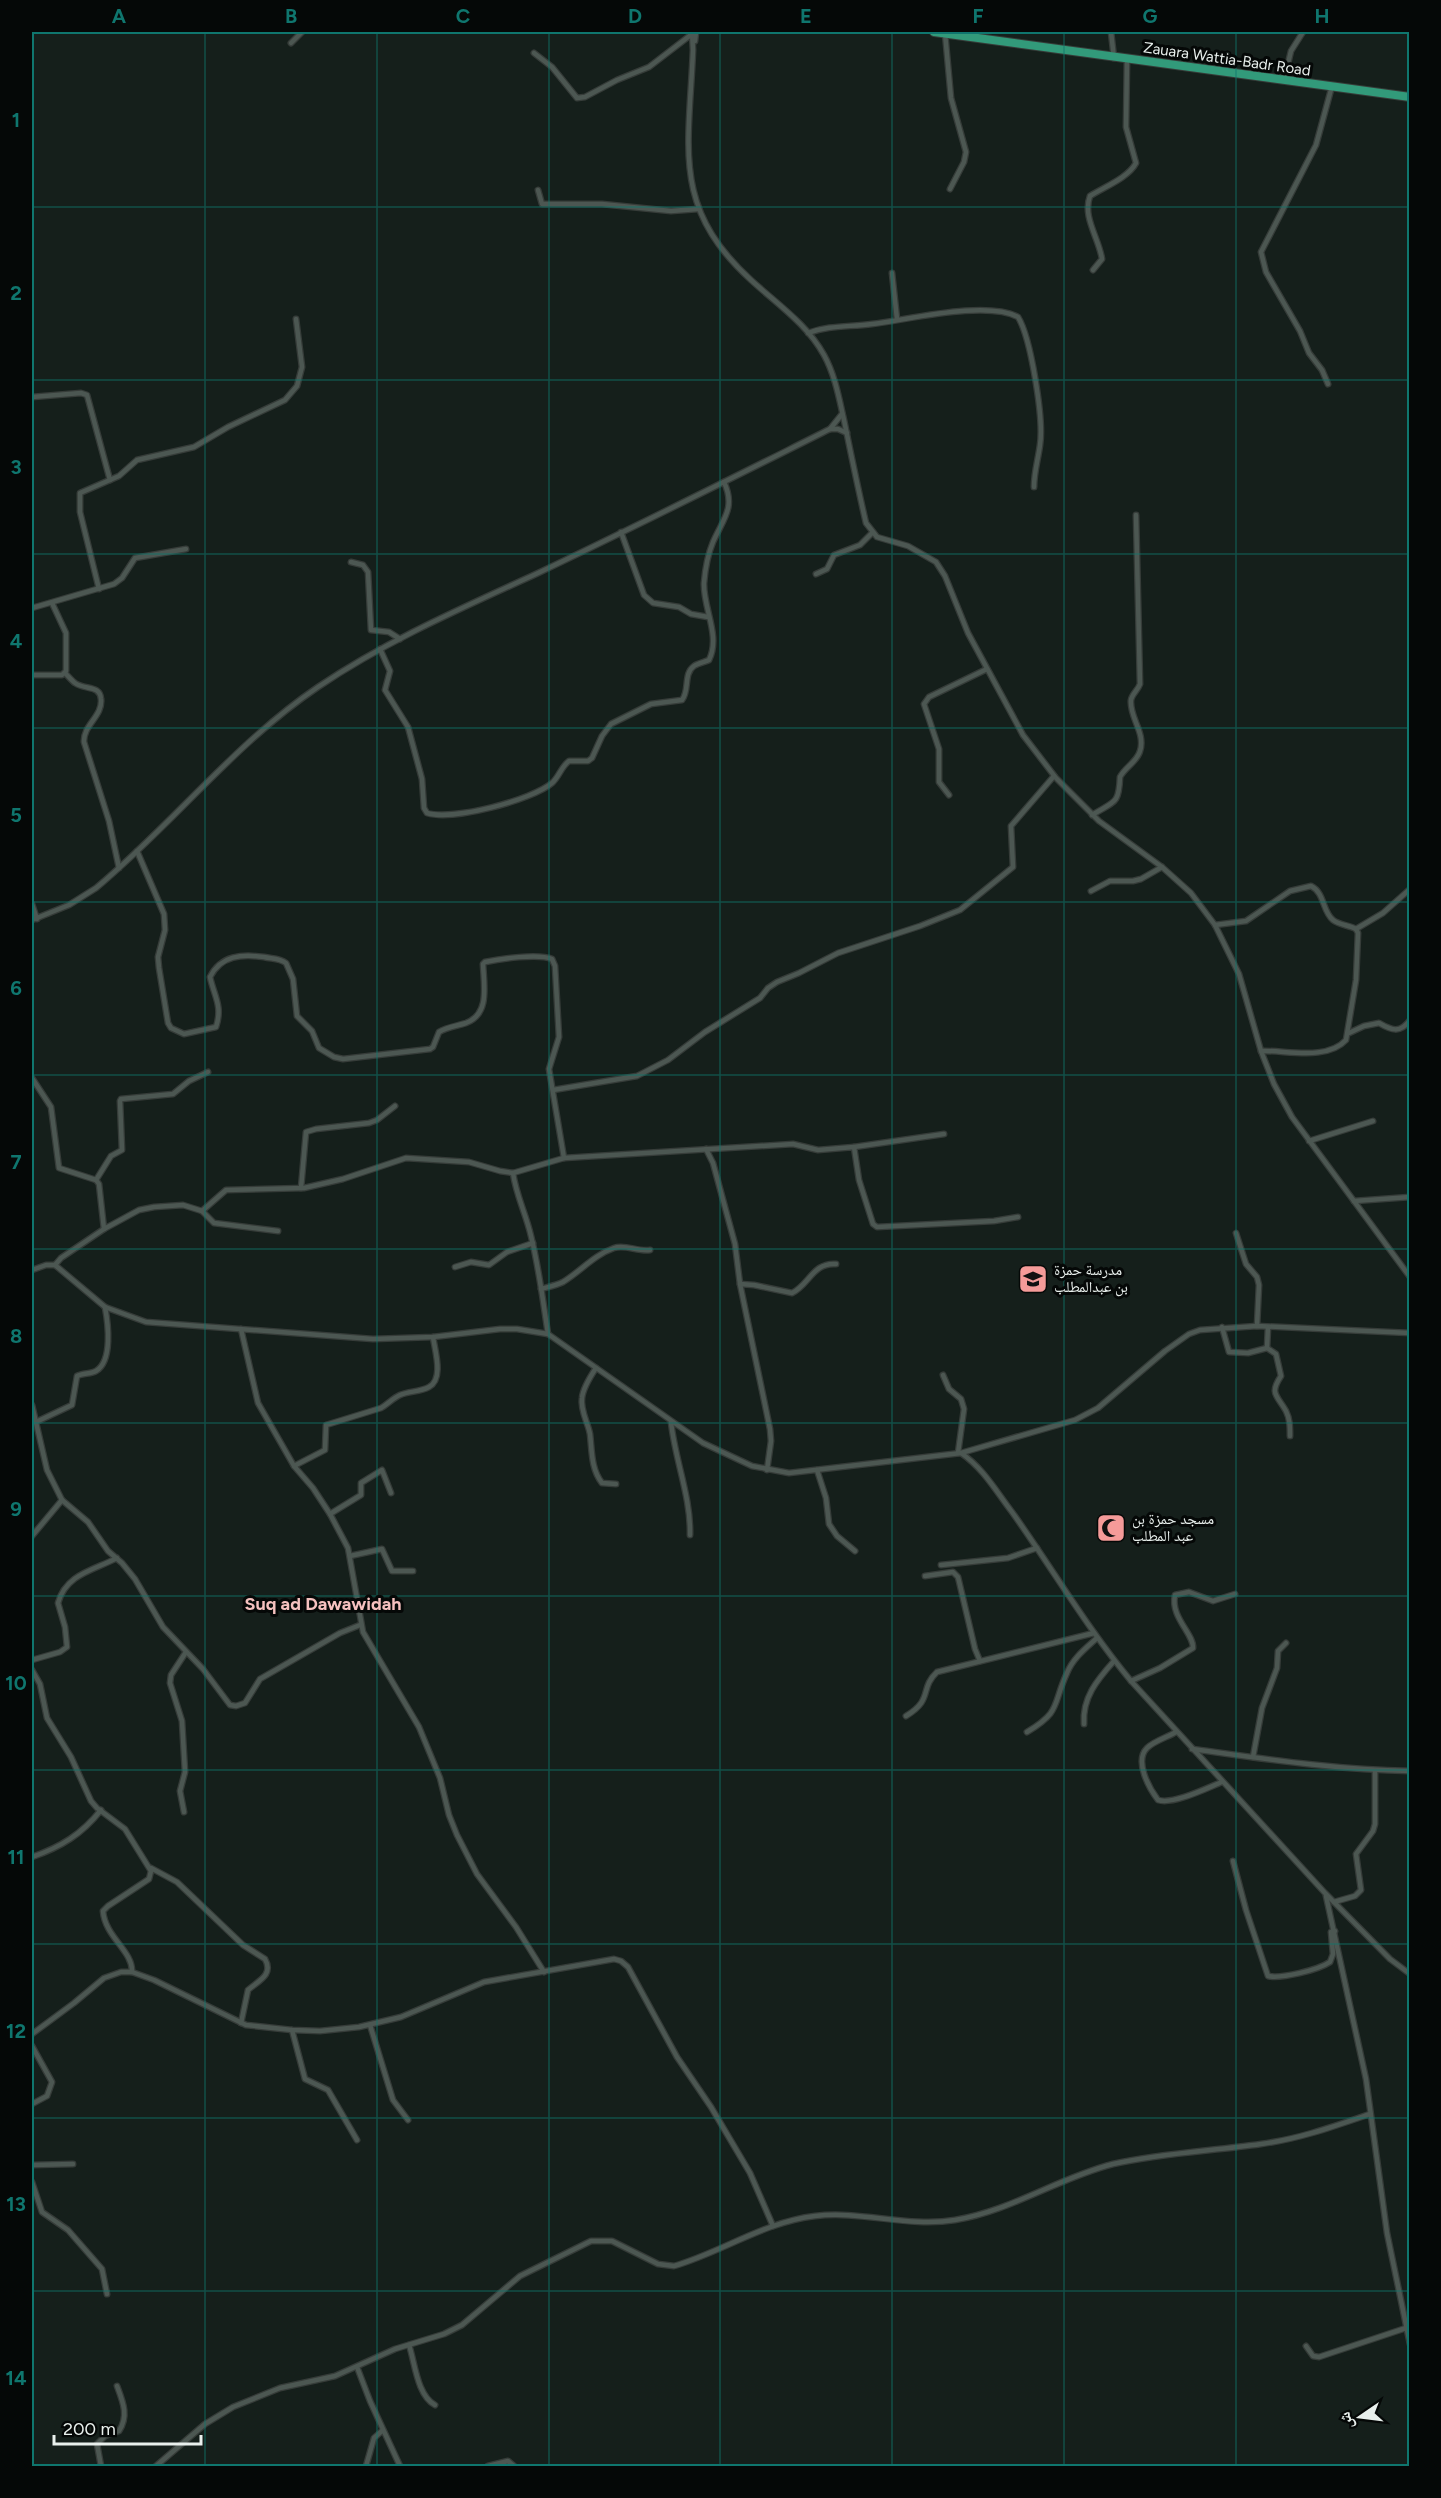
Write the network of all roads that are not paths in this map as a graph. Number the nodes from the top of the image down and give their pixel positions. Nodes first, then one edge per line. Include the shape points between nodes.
1 (302, 32) edge
2 (694, 32) edge
3 (934, 32) edge
4 (1111, 32) edge
5 (1303, 32) edge
6 (945, 33) edge
7 (960, 33) edge
8 (291, 43) dead end
9 (534, 53) dead end
10 (1114, 58) junction
11 (1127, 59) junction
12 (1281, 80) junction
13 (1332, 86) junction
14 (1410, 97) edge
15 (950, 189) dead end
16 (538, 190) dead end
17 (698, 209) junction
18 (1093, 270) dead end
19 (892, 273) dead end
20 (296, 319) dead end
21 (897, 320) junction
22 (808, 333) junction
23 (1328, 384) dead end
24 (32, 398) edge
25 (842, 414) junction
26 (830, 429) junction
27 (847, 433) junction
28 (110, 480) junction
29 (724, 482) junction
30 (1034, 487) dead end
31 (1136, 514) dead end
32 (621, 532) junction
33 (872, 533) junction
34 (186, 549) dead end
35 (351, 562) dead end
36 (816, 574) dead end
37 (99, 590) junction
38 (52, 603) junction
39 (32, 608) edge
40 (708, 617) junction
41 (400, 639) junction
42 (380, 649) junction
43 (987, 669) junction
44 (65, 673) junction
45 (32, 675) edge
46 (1054, 776) junction
47 (949, 795) dead end
48 (1092, 815) junction
49 (137, 851) junction
50 (1162, 867) junction
51 (119, 868) junction
52 (1410, 889) edge
53 (1091, 891) dead end
54 (32, 904) edge
55 (34, 920) edge
56 (1215, 925) junction
57 (1356, 929) junction
58 (1410, 1020) edge
59 (1348, 1033) junction
60 (1261, 1051) junction
61 (208, 1072) dead end
62 (32, 1078) edge
63 (553, 1090) junction
64 (395, 1106) dead end
65 (1373, 1121) dead end
66 (944, 1134) dead end
67 (1309, 1141) junction
68 (854, 1147) junction
69 (706, 1149) junction
70 (564, 1158) junction
71 (513, 1173) junction
72 (96, 1180) junction
73 (301, 1188) junction
74 (1410, 1197) edge
75 (1354, 1201) junction
76 (202, 1211) junction
77 (1017, 1217) dead end
78 (104, 1229) junction
79 (278, 1231) dead end
80 (1236, 1233) dead end
81 (533, 1243) junction
82 (650, 1251) dead end
83 (836, 1264) dead end
84 (55, 1265) junction
85 (455, 1267) dead end
86 (32, 1270) edge
87 (1410, 1277) edge
88 (740, 1284) junction
89 (541, 1289) junction
90 (105, 1307) junction
91 (1257, 1326) junction
92 (1222, 1327) junction
93 (1268, 1327) junction
94 (241, 1329) junction
95 (1410, 1333) edge
96 (548, 1334) junction
97 (433, 1337) junction
98 (1267, 1348) junction
99 (596, 1368) junction
100 (943, 1375) dead end
101 (32, 1405) edge
102 (36, 1422) junction
103 (671, 1422) junction
104 (1290, 1436) dead end
105 (960, 1453) junction
106 (294, 1466) junction
107 (767, 1470) junction
108 (817, 1470) junction
109 (616, 1484) dead end
110 (391, 1493) dead end
111 (62, 1500) junction
112 (330, 1515) junction
113 (690, 1535) dead end
114 (32, 1536) edge
115 (1036, 1548) junction
116 (855, 1551) dead end
117 (350, 1556) junction
118 (117, 1558) junction
119 (941, 1565) dead end
120 (413, 1571) dead end
121 (925, 1576) dead end
122 (1235, 1594) dead end
123 (360, 1625) junction
124 (1096, 1636) junction
125 (1286, 1643) dead end
126 (186, 1652) junction
127 (32, 1660) edge
128 (1114, 1660) junction
129 (980, 1661) junction
130 (32, 1670) edge
131 (1131, 1681) junction
132 (906, 1716) dead end
133 (1084, 1724) dead end
134 (1027, 1732) dead end
135 (1176, 1732) junction
136 (1192, 1749) junction
137 (1253, 1757) junction
138 (1375, 1770) junction
139 (1410, 1771) edge
140 (1222, 1782) junction
141 (101, 1810) junction
142 (184, 1812) dead end
143 (32, 1857) edge
144 (1233, 1861) dead end
145 (150, 1868) junction
146 (1325, 1893) junction
147 (1334, 1902) junction
148 (1335, 1930) junction
149 (132, 1972) junction
150 (544, 1972) junction
151 (1410, 1974) edge
152 (241, 2023) junction
153 (370, 2025) junction
154 (292, 2030) junction
155 (32, 2034) edge
156 (32, 2046) edge
157 (32, 2104) edge
158 (1370, 2114) junction
159 (408, 2120) dead end
160 (357, 2140) dead end
161 (72, 2164) dead end
162 (32, 2165) edge
163 (32, 2182) edge
164 (773, 2226) junction
165 (107, 2294) dead end
166 (1406, 2328) junction
167 (1410, 2344) edge
168 (409, 2345) junction
169 (1306, 2346) dead end
170 (357, 2367) junction
171 (117, 2386) dead end
172 (435, 2405) dead end
173 (382, 2430) junction
174 (100, 2466) edge
175 (156, 2466) edge
176 (366, 2466) edge
177 (400, 2466) edge
178 (488, 2466) edge
179 (514, 2466) edge

1 - 8 street
2 - 9 street via 650,67 585,97 577,98 552,66
2 - 17 street via 689,160
3 - 6 highway, Zauara Wattia-Badr Road
4 - 10 street
5 - 12 street
6 - 7 highway, Zauara Wattia-Badr Road
6 - 15 street via 951,98 966,152
7 - 10 highway, Zauara Wattia-Badr Road
10 - 11 highway, Zauara Wattia-Badr Road
11 - 12 highway, Zauara Wattia-Badr Road
11 - 18 street via 1125,127 1136,163 1124,176 1090,196 1087,213 1102,259
12 - 13 highway, Zauara Wattia-Badr Road
13 - 14 highway, Zauara Wattia-Badr Road
13 - 23 street via 1316,145 1262,252 1266,272
16 - 17 street via 542,204
17 - 22 street via 711,237 731,262
19 - 21 street
20 - 28 street via 302,367 291,396 194,447 137,460
21 - 22 street via 826,327
21 - 30 street via 982,311 1018,316 1030,352 1037,396 1040,446
22 - 25 street via 832,374
24 - 28 street via 87,395
25 - 26 street
25 - 27 street
26 - 27 street
26 - 29 street
27 - 33 street via 866,523
28 - 37 street via 86,490 79,498
29 - 32 street
29 - 40 street via 730,505 709,555 704,584
31 - 48 street via 1140,684 1131,703 1142,745 1120,777 1120,795
32 - 40 street via 644,595 653,603
32 - 41 street
33 - 36 street via 857,547 834,555 827,569
33 - 43 street via 908,546 936,562
34 - 37 street via 135,558 122,578
35 - 41 street via 363,565 368,572 371,630 389,632
37 - 38 street
38 - 39 street
38 - 44 street via 67,637
40 - 42 street via 712,654 710,660 694,666 688,674 682,700 651,704 610,724 592,758 569,761 551,784 531,795 477,811 437,815 424,808 422,779 408,727 386,690 390,671
41 - 42 street
42 - 49 street via 318,687 262,730
43 - 46 street via 1023,735
43 - 47 street via 929,697 924,704 939,749 939,782
44 - 45 street
44 - 51 street via 75,683 96,690 101,696 101,707 86,729 84,742
46 - 48 street
46 - 63 street via 1011,826 1013,867 960,910 838,953 777,982 753,1003 637,1076
48 - 50 street
49 - 51 street
49 - 63 street via 164,914 159,968 168,1023 177,1032 216,1027 218,999 212,974 228,960 246,954 286,963 293,979 297,1016 326,1053 343,1059 425,1051 433,1047 439,1032 477,1018 482,1011 485,962 549,957 555,966 559,1037 550,1064
50 - 53 street via 1141,879 1110,881
50 - 56 street via 1191,893
51 - 55 street via 74,902
52 - 57 street via 1383,913
54 - 55 street
56 - 57 street via 1246,921 1290,891 1307,886 1317,889 1330,918
56 - 60 street via 1239,974
57 - 59 street via 1356,980
58 - 59 street via 1397,1030 1379,1023
59 - 60 street via 1336,1048 1314,1052
60 - 67 street via 1274,1084
61 - 72 street via 173,1094 121,1099 122,1150 111,1156
62 - 72 street via 51,1107 59,1168
63 - 70 street
64 - 73 street via 369,1124 309,1130 304,1136
65 - 67 street
66 - 68 street
67 - 75 street
68 - 69 street via 818,1150 793,1144
68 - 77 street via 867,1210 877,1227
69 - 70 street
69 - 88 street via 729,1220
70 - 71 street
71 - 73 street via 469,1162 406,1158
71 - 81 street
72 - 78 street via 102,1197
73 - 76 street via 226,1190
74 - 75 street
75 - 87 street
76 - 78 street via 183,1205 154,1207 139,1210
76 - 79 street via 214,1223
78 - 84 street
80 - 91 street via 1246,1264 1259,1284
81 - 85 street via 507,1252 489,1265 471,1262
81 - 89 street
82 - 89 street via 615,1247 561,1283
83 - 88 street via 828,1263 813,1271 792,1293
84 - 86 street
84 - 90 street
88 - 107 street via 770,1429
89 - 96 street
90 - 94 street via 146,1322
90 - 102 street via 109,1324 103,1363 95,1371 77,1376 72,1405
91 - 92 street
91 - 93 street
92 - 98 street via 1228,1352 1248,1353
92 - 105 street via 1200,1330 1180,1340 1087,1415
93 - 95 street
93 - 98 street
94 - 97 street via 374,1339
94 - 106 street via 258,1403
96 - 97 street via 500,1329
96 - 99 street
97 - 106 street via 438,1371 429,1387 397,1396 381,1408 326,1425 325,1450
98 - 104 street via 1278,1358 1281,1376 1275,1393 1287,1412
99 - 103 street
99 - 109 street via 582,1398 590,1451 602,1483
100 - 105 street via 964,1409
101 - 102 street
102 - 111 street via 47,1470
103 - 107 street via 729,1456
103 - 113 street
105 - 108 street
105 - 115 street via 981,1470
106 - 112 street
107 - 108 street
108 - 116 street via 830,1524 837,1536
110 - 112 street via 382,1470 361,1483 361,1495
111 - 114 street
111 - 118 street via 87,1522
112 - 117 street
115 - 119 street via 1008,1558
115 - 124 street
117 - 120 street via 382,1550 392,1571
117 - 123 street
118 - 126 street via 135,1579 163,1628
118 - 127 street via 73,1579 58,1603 67,1647
121 - 129 street via 949,1572 958,1577
122 - 131 street via 1213,1601 1190,1592 1175,1594 1179,1619 1193,1648
123 - 126 street via 260,1679 248,1698 236,1706 228,1703
123 - 150 street via 423,1737 440,1778 449,1815 477,1874
124 - 128 street
124 - 129 street
124 - 134 street via 1071,1666 1049,1717
125 - 137 street via 1278,1651
126 - 142 street via 170,1679 182,1721 185,1772 180,1791
128 - 131 street
128 - 133 street via 1088,1696
129 - 132 street via 937,1672 922,1704
130 - 141 street via 42,1690 47,1718 91,1801
131 - 135 street
135 - 136 street
135 - 140 street via 1144,1753 1143,1771 1158,1800 1179,1798
136 - 137 street
136 - 140 street
137 - 138 street
138 - 139 street
138 - 147 street via 1375,1824 1356,1854 1361,1890 1355,1896
140 - 146 street
141 - 143 street via 72,1840
141 - 145 street via 124,1829
144 - 148 street via 1268,1976 1305,1971 1330,1962 1331,1932
145 - 149 street via 149,1879 103,1911 113,1938 132,1962
145 - 152 street via 177,1882 243,1945 265,1959 266,1977 248,1990
146 - 147 street
146 - 148 street
147 - 151 street
148 - 158 street via 1362,2055
149 - 152 street
149 - 155 street via 104,1978
150 - 153 street via 475,1984 427,2008
150 - 164 street via 614,1959 628,1967 677,2057 750,2173
152 - 154 street
153 - 154 street
153 - 159 street via 393,2100
154 - 160 street via 305,2079 332,2094
156 - 157 street via 52,2082 47,2096
158 - 164 street via 1284,2140 1113,2164 994,2211 958,2220 933,2223 821,2215
158 - 166 street
161 - 162 street
163 - 165 street via 42,2212 68,2230 102,2269
164 - 168 street via 671,2266 658,2264 612,2241 591,2241 520,2276 457,2328
166 - 167 street
166 - 169 street via 1319,2357
168 - 170 street
168 - 172 street via 422,2388
170 - 173 street
170 - 175 street via 280,2388 232,2407 205,2424
171 - 174 street via 125,2407 124,2420 119,2432 105,2436 97,2444
173 - 176 street via 374,2438
173 - 177 street
178 - 179 street via 508,2461

